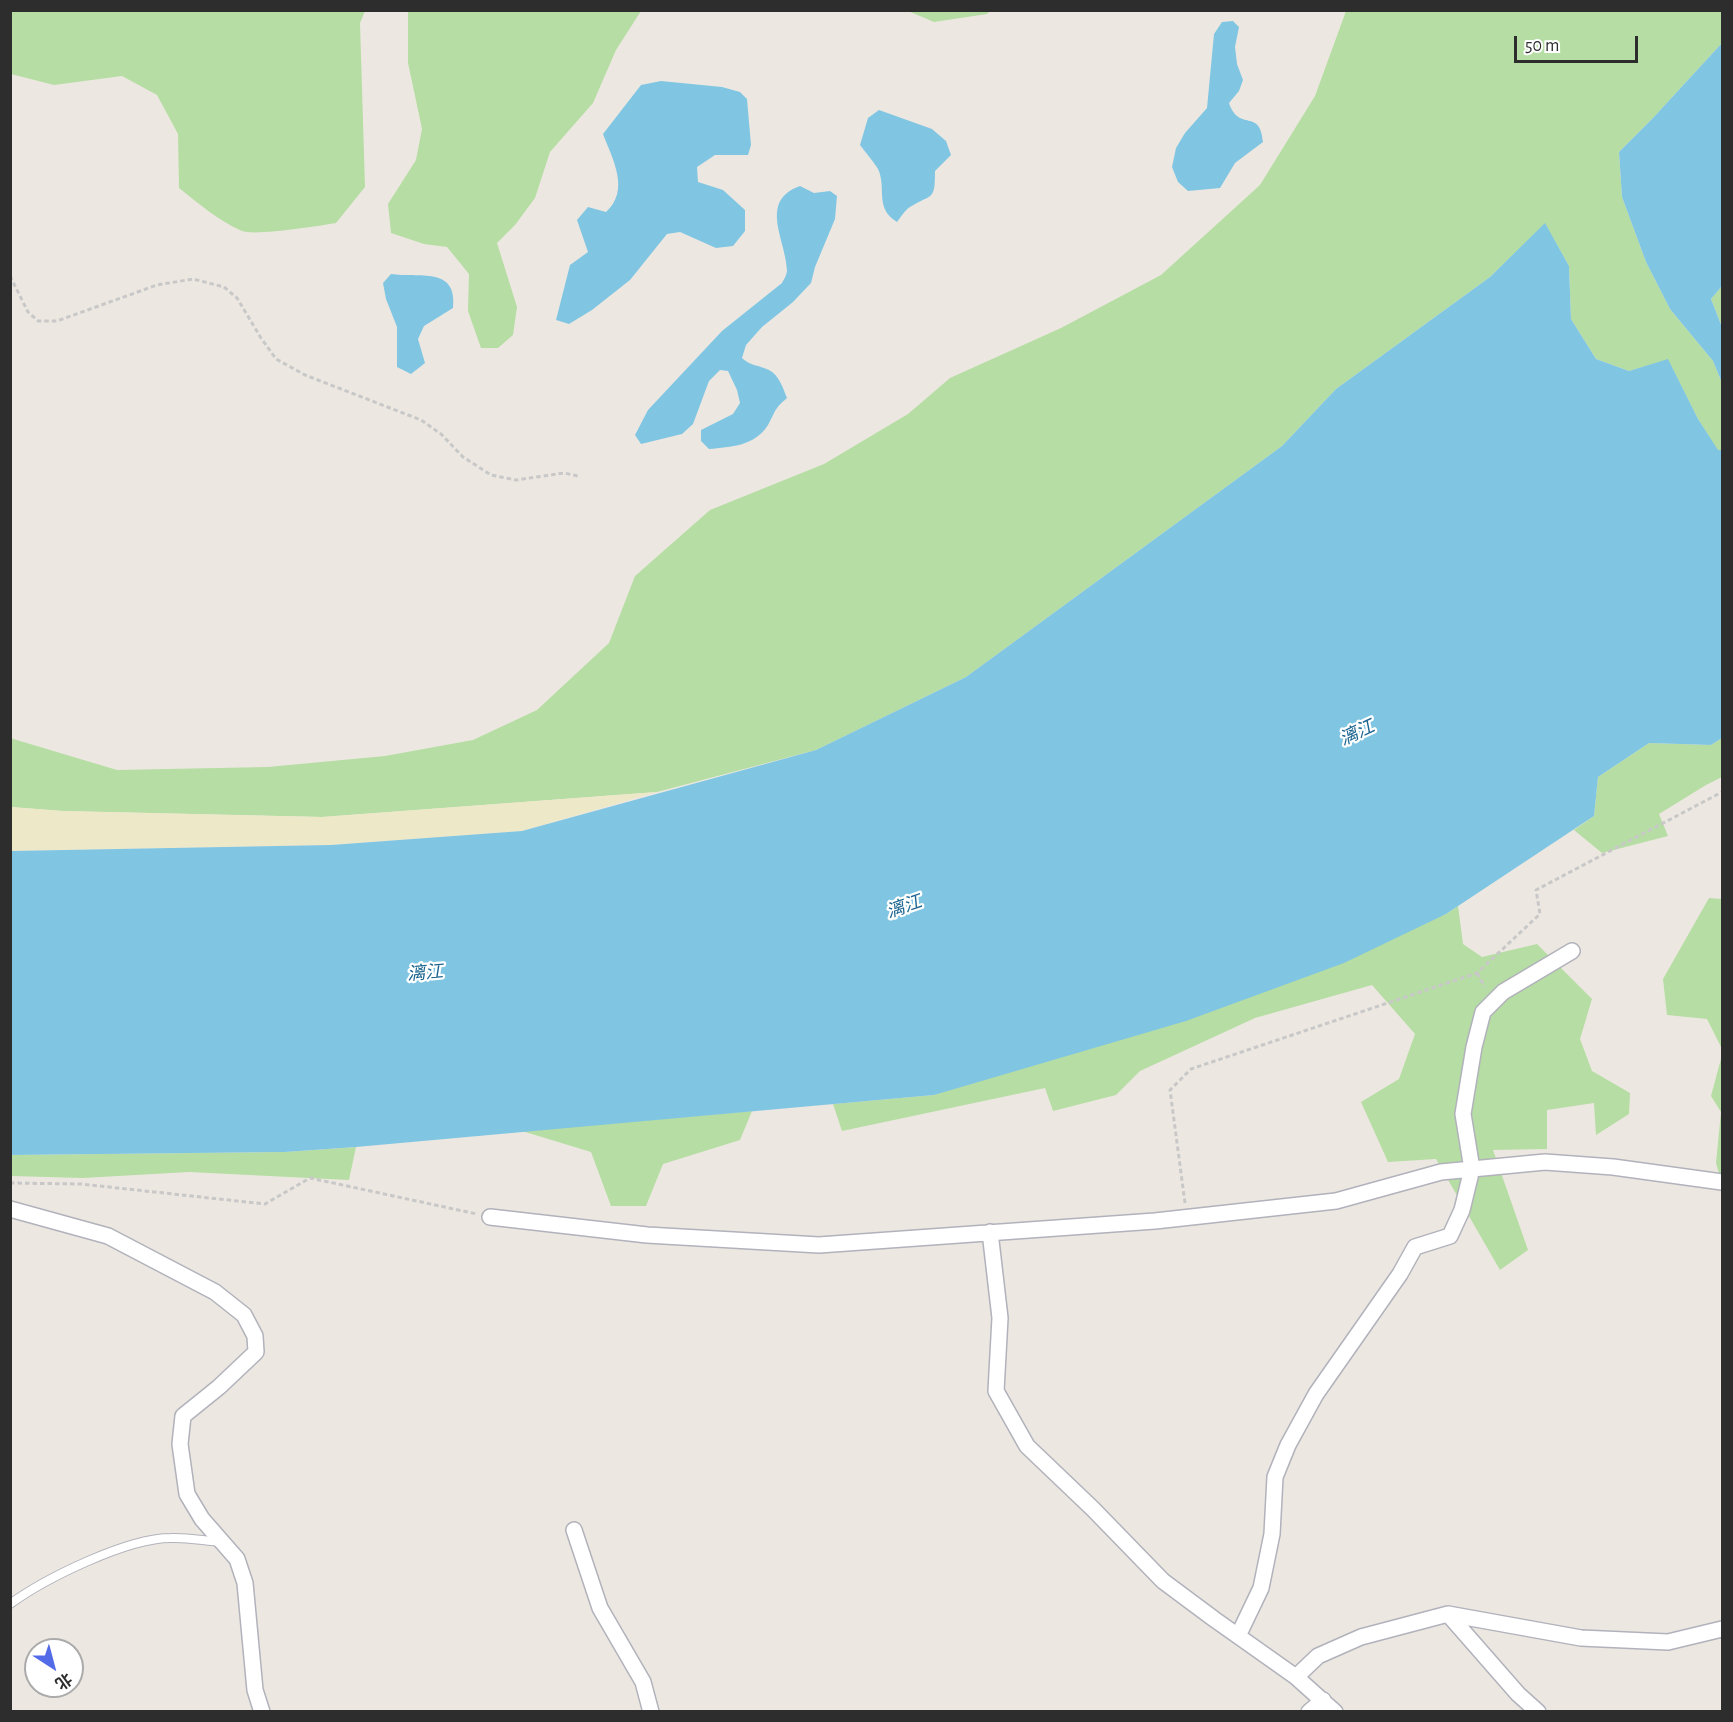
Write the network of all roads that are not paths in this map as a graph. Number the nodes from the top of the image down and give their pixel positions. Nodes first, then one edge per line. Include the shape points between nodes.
1 (1572, 951) dead end
2 (1472, 1169) junction
3 (1722, 1182) edge
4 (10, 1209) edge
5 (490, 1217) road end
6 (990, 1233) junction
7 (574, 1530) dead end
8 (224, 1542) junction
9 (10, 1604) edge
10 (1448, 1614) junction
11 (1722, 1629) edge
12 (1238, 1636) junction
13 (1296, 1677) junction
14 (1323, 1700) junction
15 (262, 1712) edge
16 (651, 1712) edge
17 (1309, 1712) edge
18 (1335, 1712) edge
19 (1538, 1712) edge

1 - 2 street via 1503,992 1483,1012 1463,1114
2 - 3 street via 1545,1162
2 - 6 street via 1441,1172 1336,1201 1188,1218
2 - 12 street via 1462,1210 1450,1236 1414,1247 1400,1274 1316,1394 1288,1445 1275,1477 1272,1534 1261,1588
4 - 8 street via 108,1236 215,1292 244,1315 255,1336 256,1352 183,1416 180,1444 187,1494 202,1519
5 - 6 street via 647,1234 819,1245
6 - 12 street via 1000,1318 996,1391 1027,1446 1163,1581
7 - 16 street via 600,1608 643,1682
8 - 9 lane via 170,1538 129,1545 32,1589
8 - 15 street via 237,1559 245,1583 255,1690
10 - 11 street via 1592,1638 1668,1642
10 - 13 street via 1361,1636 1318,1656
10 - 19 street
12 - 13 street
13 - 14 street
14 - 17 street
14 - 18 street

